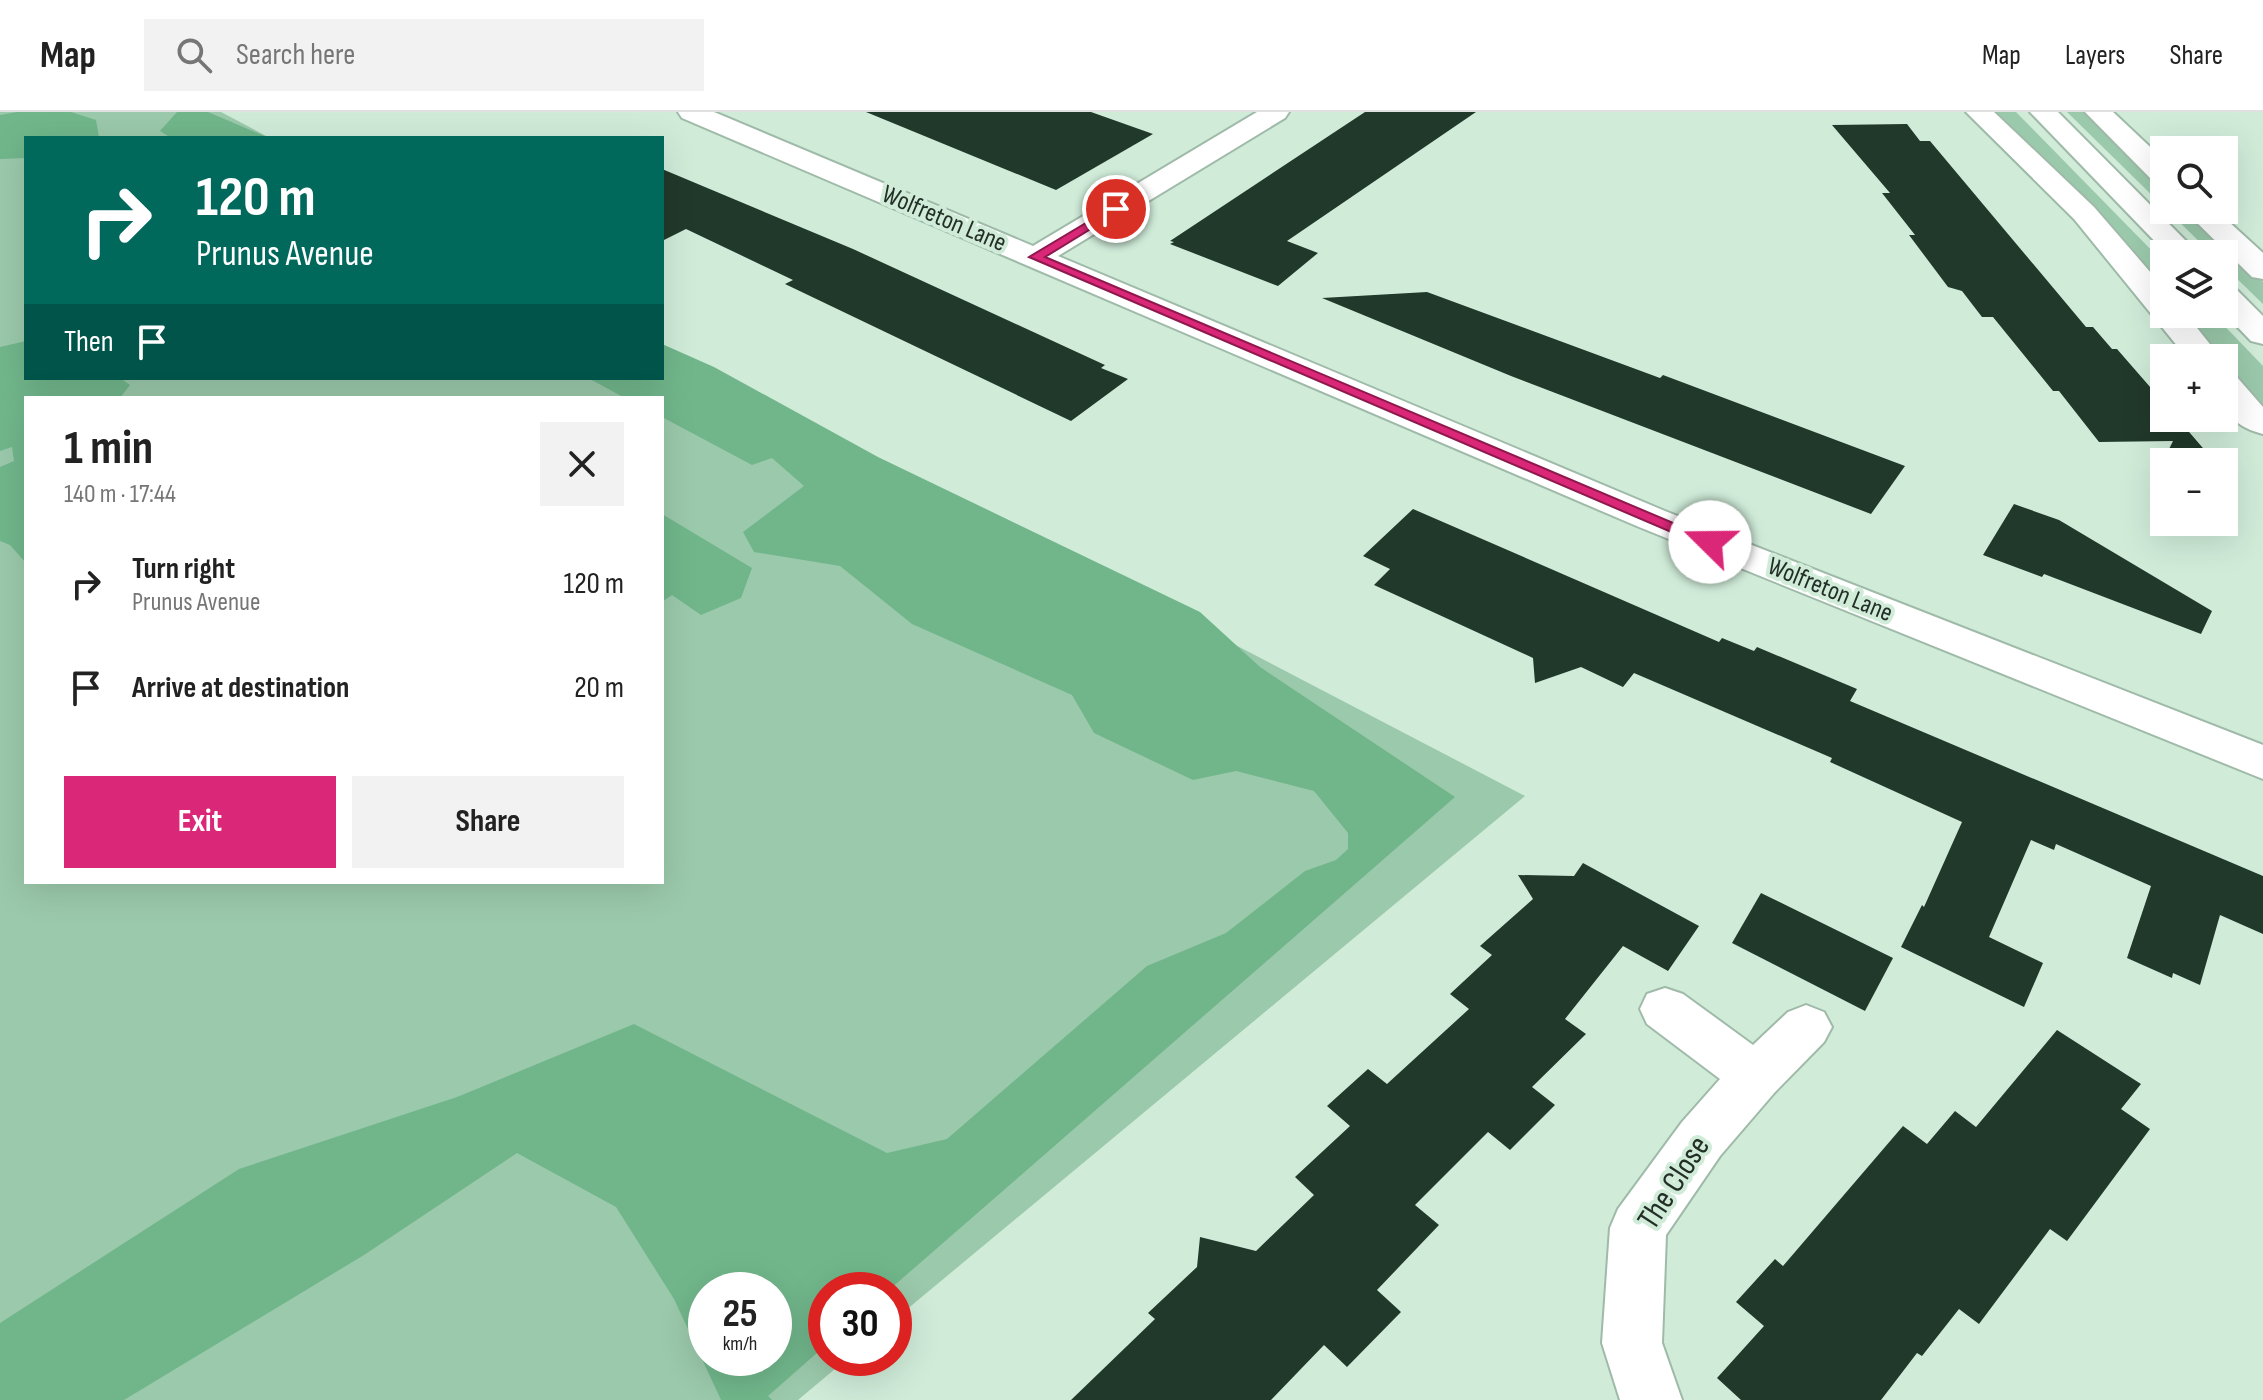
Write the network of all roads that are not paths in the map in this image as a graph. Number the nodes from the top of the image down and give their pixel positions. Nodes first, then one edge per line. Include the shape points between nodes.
1 (691, 112) edge
2 (1276, 112) edge
3 (1979, 112) edge
4 (2043, 112) edge
5 (2098, 112) edge
6 (2150, 162) edge
7 (2214, 224) edge
8 (2170, 240) edge
9 (1036, 257) junction
10 (2263, 270) edge
11 (2150, 291) edge
12 (2238, 309) edge
13 (2180, 328) edge
14 (2263, 334) edge
15 (2193, 344) edge
16 (2238, 401) edge
17 (2263, 423) edge
18 (2263, 763) edge
19 (1665, 1009) dead end
20 (1806, 1027) dead end
21 (1756, 1076) junction
22 (1651, 1400) edge

1 - 9 street, Wolfreton Lane
2 - 9 street
3 - 11 street via 2084,213
4 - 8 street
5 - 6 street
7 - 10 street
9 - 18 street, Wolfreton Lane via 1652,519
12 - 14 street
13 - 15 street
16 - 17 street
19 - 21 street
20 - 21 street, The Close
21 - 22 street, The Close via 1701,1139 1638,1228 1632,1343

